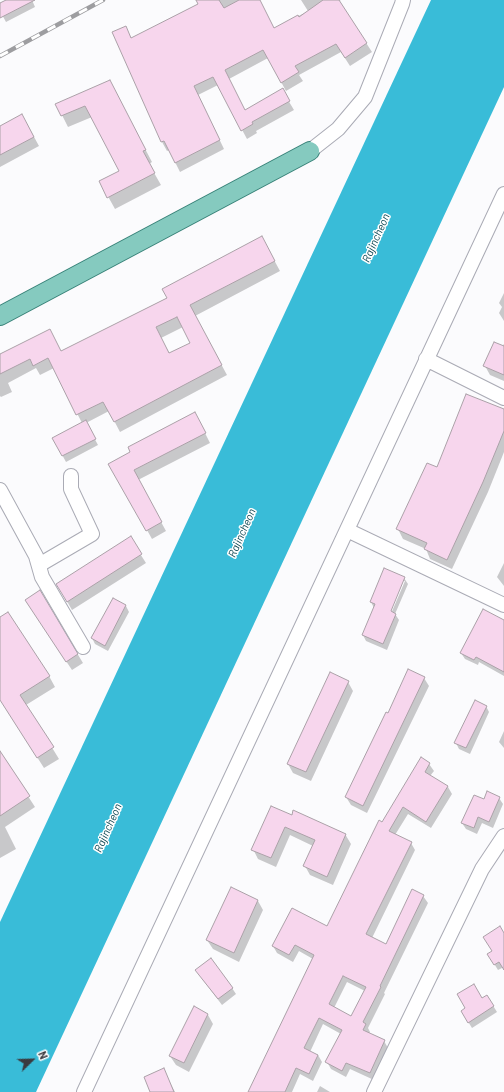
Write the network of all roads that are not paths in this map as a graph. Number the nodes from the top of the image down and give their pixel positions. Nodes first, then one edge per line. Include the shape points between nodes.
1 (403, 0) edge
2 (310, 151) joint
3 (504, 194) edge
4 (0, 316) edge
5 (426, 359) junction
6 (504, 398) edge
7 (71, 476) dead end
8 (0, 490) edge
9 (347, 530) junction
10 (39, 565) junction
11 (504, 605) edge
12 (83, 647) dead end
13 (504, 836) edge
14 (84, 1092) edge
15 (374, 1092) edge

1 - 2 street via 365,97 338,129
2 - 4 main road
3 - 5 street
5 - 6 street
5 - 9 street
7 - 10 street via 71,489 92,534
8 - 10 street
9 - 11 street
9 - 14 street
10 - 12 street via 45,583
13 - 15 street via 482,869

